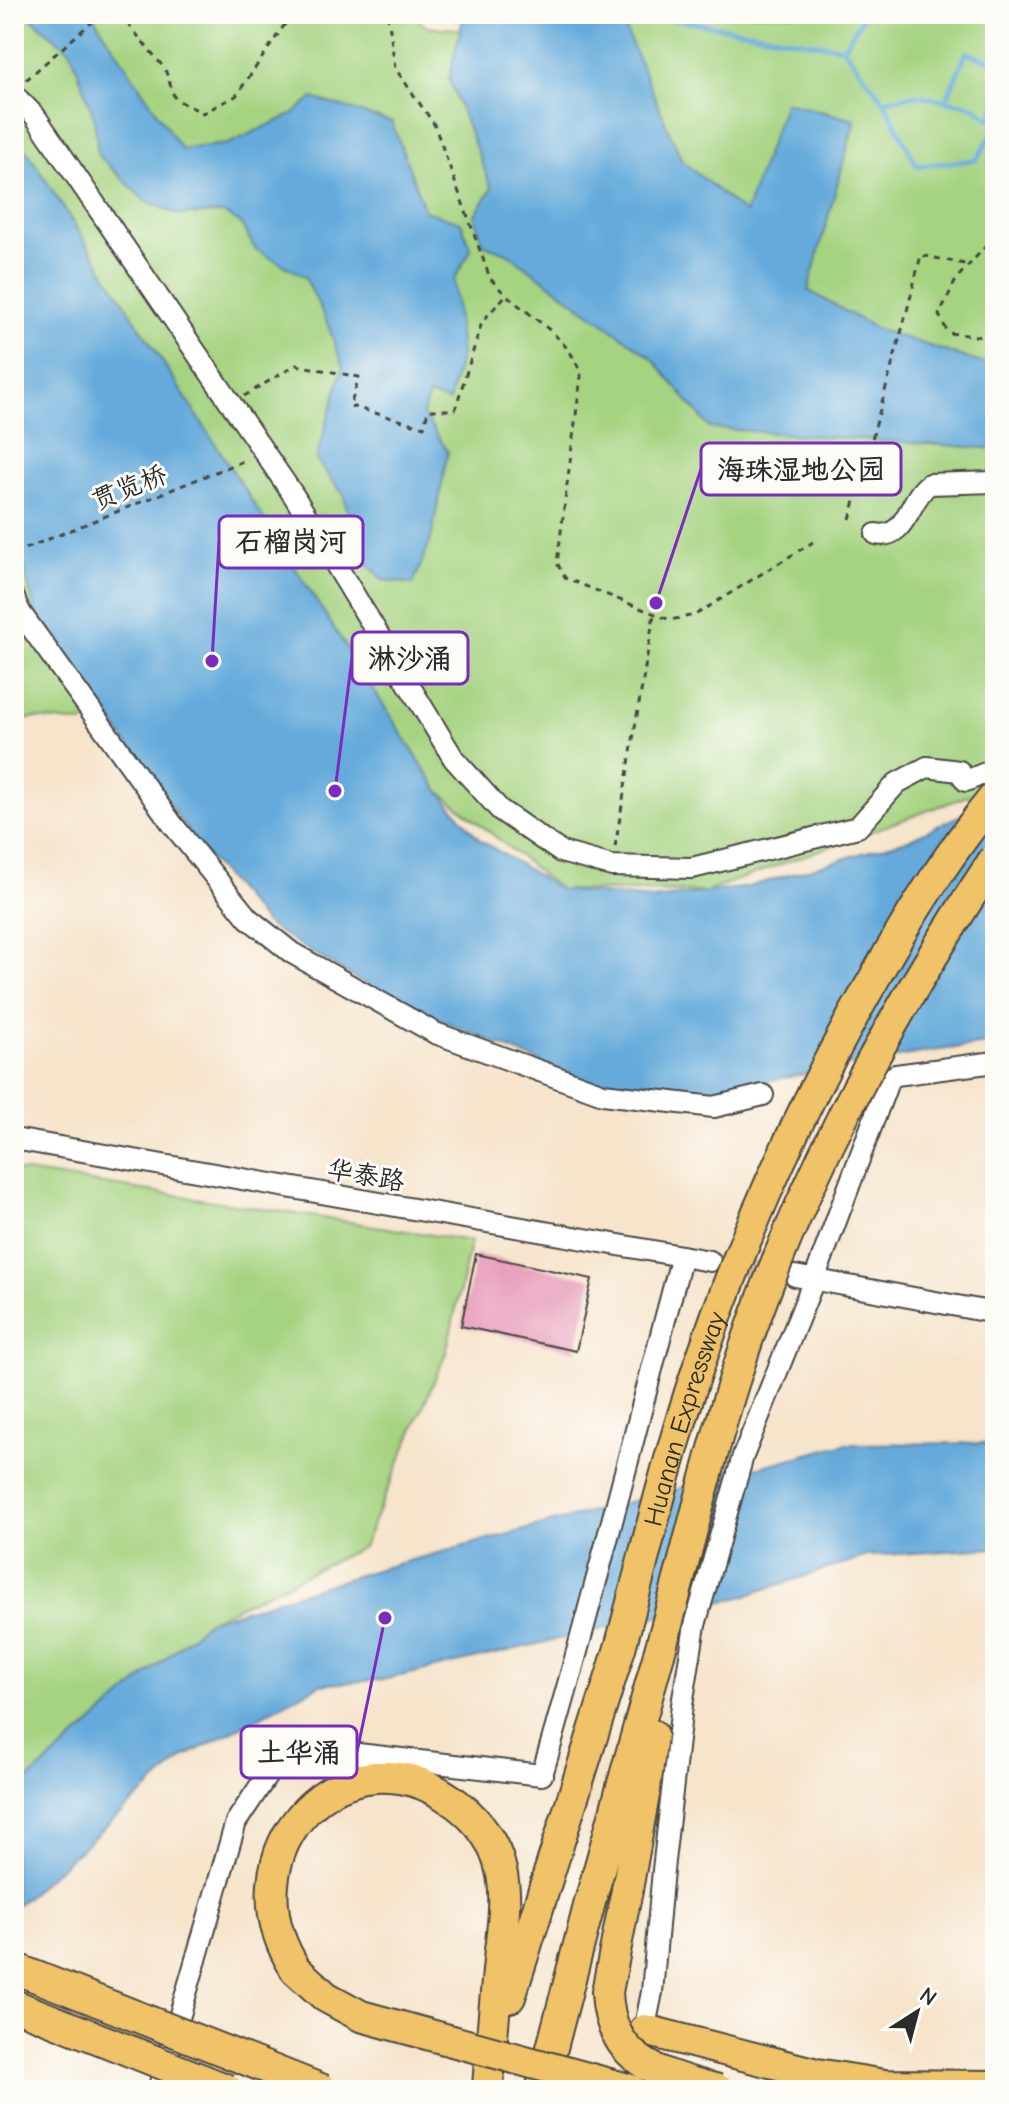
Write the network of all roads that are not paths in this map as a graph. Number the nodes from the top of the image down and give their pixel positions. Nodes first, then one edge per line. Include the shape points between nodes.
1 (19, 88) edge
2 (995, 482) edge
3 (876, 534) dead end
4 (14, 598) edge
5 (995, 769) edge
6 (995, 796) edge
7 (995, 858) edge
8 (995, 1062) edge
9 (763, 1095) dead end
10 (14, 1139) edge
11 (682, 1256) junction
12 (710, 1261) tunnel mouth
13 (804, 1278) junction
14 (995, 1313) edge
15 (659, 1654) junction
16 (14, 1968) edge
17 (14, 2005) edge
18 (646, 2024) junction
19 (258, 2065) junction
20 (995, 2072) edge
21 (995, 2086) edge
22 (487, 2089) edge
23 (158, 2090) edge
24 (228, 2090) edge
25 (323, 2090) edge
26 (332, 2090) edge
27 (541, 2090) edge
28 (629, 2090) edge
29 (718, 2090) edge

1 - 5 street via 294,496 454,759 500,810 561,852 612,866 692,868 858,827 897,783 927,767 959,771 966,781
2 - 3 street via 929,484 896,532
4 - 9 street via 173,825 248,918 292,953 435,1033 603,1094 714,1107
6 - 22 highway, Huanan Expressway, bridge via 936,875 883,962 840,1039 739,1254 697,1371 620,1648 515,1977
7 - 15 highway, Huanan Expressway, bridge via 901,1007 820,1159 792,1225 733,1384
8 - 13 street via 889,1079
10 - 11 street, 华泰路
11 - 12 street, 华泰路
11 - 23 street via 542,1775 323,1750 272,1768 236,1822
13 - 14 street
13 - 18 street via 743,1456 695,1625
15 - 27 highway, Huanan Expressway
15 - 29 highway, bridge via 645,1789 608,2008 631,2054 653,2070
16 - 19 highway, bridge
17 - 24 highway, bridge
18 - 20 highway via 866,2071
18 - 21 highway via 817,2074 906,2087
18 - 28 street
19 - 25 highway, bridge
19 - 26 highway, bridge
22 - 28 highway, bridge via 504,1916 503,1880 487,1836 443,1794 406,1780 368,1779 335,1790 297,1819 279,1852 273,1877 271,1902 281,1943 296,1970 326,1997 361,2016 386,2025

